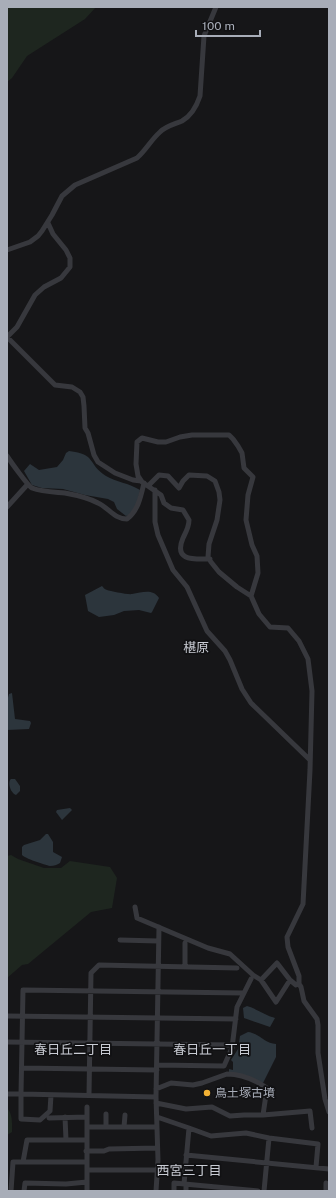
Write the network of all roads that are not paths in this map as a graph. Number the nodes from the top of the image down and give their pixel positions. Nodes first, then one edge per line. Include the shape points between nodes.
1 (216, 7) edge
2 (48, 223) junction
3 (7, 250) edge
4 (7, 456) edge
5 (144, 483) junction
6 (28, 485) junction
7 (155, 490) junction
8 (7, 507) edge
9 (210, 559) junction
10 (251, 596) junction
11 (310, 760) junction
12 (135, 907) dead end
13 (159, 927) junction
14 (120, 940) dead end
15 (158, 941) junction
16 (185, 943) dead end
17 (158, 967) junction
18 (185, 967) junction
19 (237, 968) dead end
20 (251, 978) dead end
21 (261, 980) junction
22 (290, 980) junction
23 (299, 984) junction
24 (90, 991) junction
25 (158, 992) junction
26 (243, 993) junction
27 (7, 1016) edge
28 (23, 1016) junction
29 (90, 1017) junction
30 (157, 1018) junction
31 (236, 1019) junction
32 (237, 1032) dead end
33 (7, 1042) edge
34 (22, 1043) junction
35 (89, 1044) junction
36 (158, 1044) junction
37 (233, 1045) junction
38 (157, 1067) junction
39 (22, 1068) junction
40 (89, 1069) junction
41 (227, 1074) junction
42 (156, 1089) junction
43 (7, 1094) edge
44 (21, 1094) junction
45 (51, 1095) junction
46 (89, 1095) junction
47 (156, 1097) junction
48 (156, 1103) junction
49 (87, 1107) dead end
50 (329, 1112) edge
51 (106, 1114) dead end
52 (263, 1115) junction
53 (125, 1116) dead end
54 (65, 1117) junction
55 (87, 1117) junction
56 (157, 1117) junction
57 (49, 1118) dead end
58 (87, 1127) junction
59 (106, 1127) junction
60 (124, 1127) junction
61 (157, 1127) junction
62 (189, 1128) junction
63 (312, 1128) dead end
64 (269, 1138) junction
65 (66, 1140) junction
66 (86, 1140) junction
67 (157, 1148) junction
68 (86, 1151) junction
69 (186, 1155) junction
70 (23, 1162) junction
71 (87, 1162) junction
72 (267, 1163) junction
73 (316, 1167) junction
74 (329, 1169) edge
75 (87, 1170) junction
76 (158, 1170) junction
77 (87, 1182) junction
78 (326, 1183) dead end
79 (185, 1184) junction
80 (207, 1189) edge
81 (219, 1189) edge
82 (238, 1190) edge
83 (11, 1191) edge
84 (24, 1191) edge
85 (87, 1191) edge
86 (156, 1191) edge
87 (174, 1191) edge
88 (186, 1191) edge
89 (258, 1191) edge
90 (264, 1191) edge
91 (326, 1191) edge

1 - 2 street via 204,36 200,96 191,114 164,129 137,158 75,184 62,196
2 - 3 street via 30,242
2 - 5 street via 66,250 70,258 70,267 61,278 44,286 35,295 17,326 7,337 55,385 72,387 80,392 84,402 85,428 98,462 115,473
4 - 6 street
5 - 6 street via 139,502 127,519 120,519 99,503 88,499 32,488
5 - 7 street
5 - 9 street via 159,475 168,476 179,488 189,475 207,476 215,481 220,500 218,520 209,544
5 - 10 street via 138,476 136,464 137,442 142,438 158,442 192,434 224,434 233,438 242,453 244,468 253,477 248,495 246,520 257,556 258,573
6 - 8 street
7 - 9 street via 161,495 164,503 171,508 183,510 189,520 182,540 182,555 188,559
7 - 11 street via 155,522 158,535 174,570 187,587 207,631 225,651 251,703
9 - 10 street via 218,572
10 - 11 street via 259,614 270,627 288,628 299,641 308,659 312,691
11 - 23 street via 303,904 287,937
12 - 13 street via 137,918
13 - 15 street
13 - 21 street via 208,948 230,954
14 - 15 street
15 - 17 street
16 - 18 street
17 - 18 street
17 - 24 street via 100,965 91,973
17 - 25 street
18 - 19 street
20 - 26 street
21 - 22 street via 277,963
21 - 22 street via 276,1002
22 - 23 street via 296,985
23 - 50 street via 304,1001 318,1025 318,1053
24 - 25 street
24 - 28 street via 23,990
24 - 29 street
25 - 26 street
25 - 30 street
26 - 31 street via 237,1007
27 - 28 street
28 - 29 street
28 - 34 street
29 - 30 street
29 - 35 street
30 - 31 street
30 - 36 street
31 - 37 street
32 - 41 street
33 - 34 street
34 - 35 street
34 - 39 street
35 - 36 street
35 - 40 street
36 - 37 street
36 - 38 street
37 - 38 street via 224,1066
38 - 40 street
38 - 42 street
39 - 40 street
39 - 44 street
40 - 46 street
41 - 42 street via 202,1084 171,1083
41 - 52 street via 246,1077 267,1088
42 - 47 street
43 - 44 street
44 - 45 street
44 - 45 street via 21,1119 40,1120 50,1111
45 - 46 street
46 - 47 street
47 - 48 street
48 - 52 street via 186,1109 212,1107 230,1116
48 - 56 street
49 - 55 street
51 - 59 street
52 - 63 street via 310,1111
53 - 60 street
54 - 55 street
54 - 57 street
54 - 65 street
55 - 58 street
56 - 61 street
56 - 62 street
58 - 59 street
58 - 66 street
59 - 60 street
60 - 61 street
61 - 67 street
62 - 64 street via 211,1136 246,1133
62 - 69 street
64 - 72 street
64 - 73 street via 318,1144
65 - 66 street
65 - 70 street via 27,1140
66 - 68 street
67 - 68 street
67 - 76 street
68 - 71 street
69 - 72 street
69 - 79 street
70 - 71 street
70 - 83 street via 13,1162
71 - 75 street
72 - 73 street
72 - 90 street
73 - 74 street
75 - 76 street
75 - 77 street
76 - 86 street
77 - 84 street via 25,1183
77 - 85 street
78 - 91 street
79 - 80 street
79 - 87 street via 174,1183
79 - 88 street
80 - 81 street
81 - 82 street
82 - 89 street

